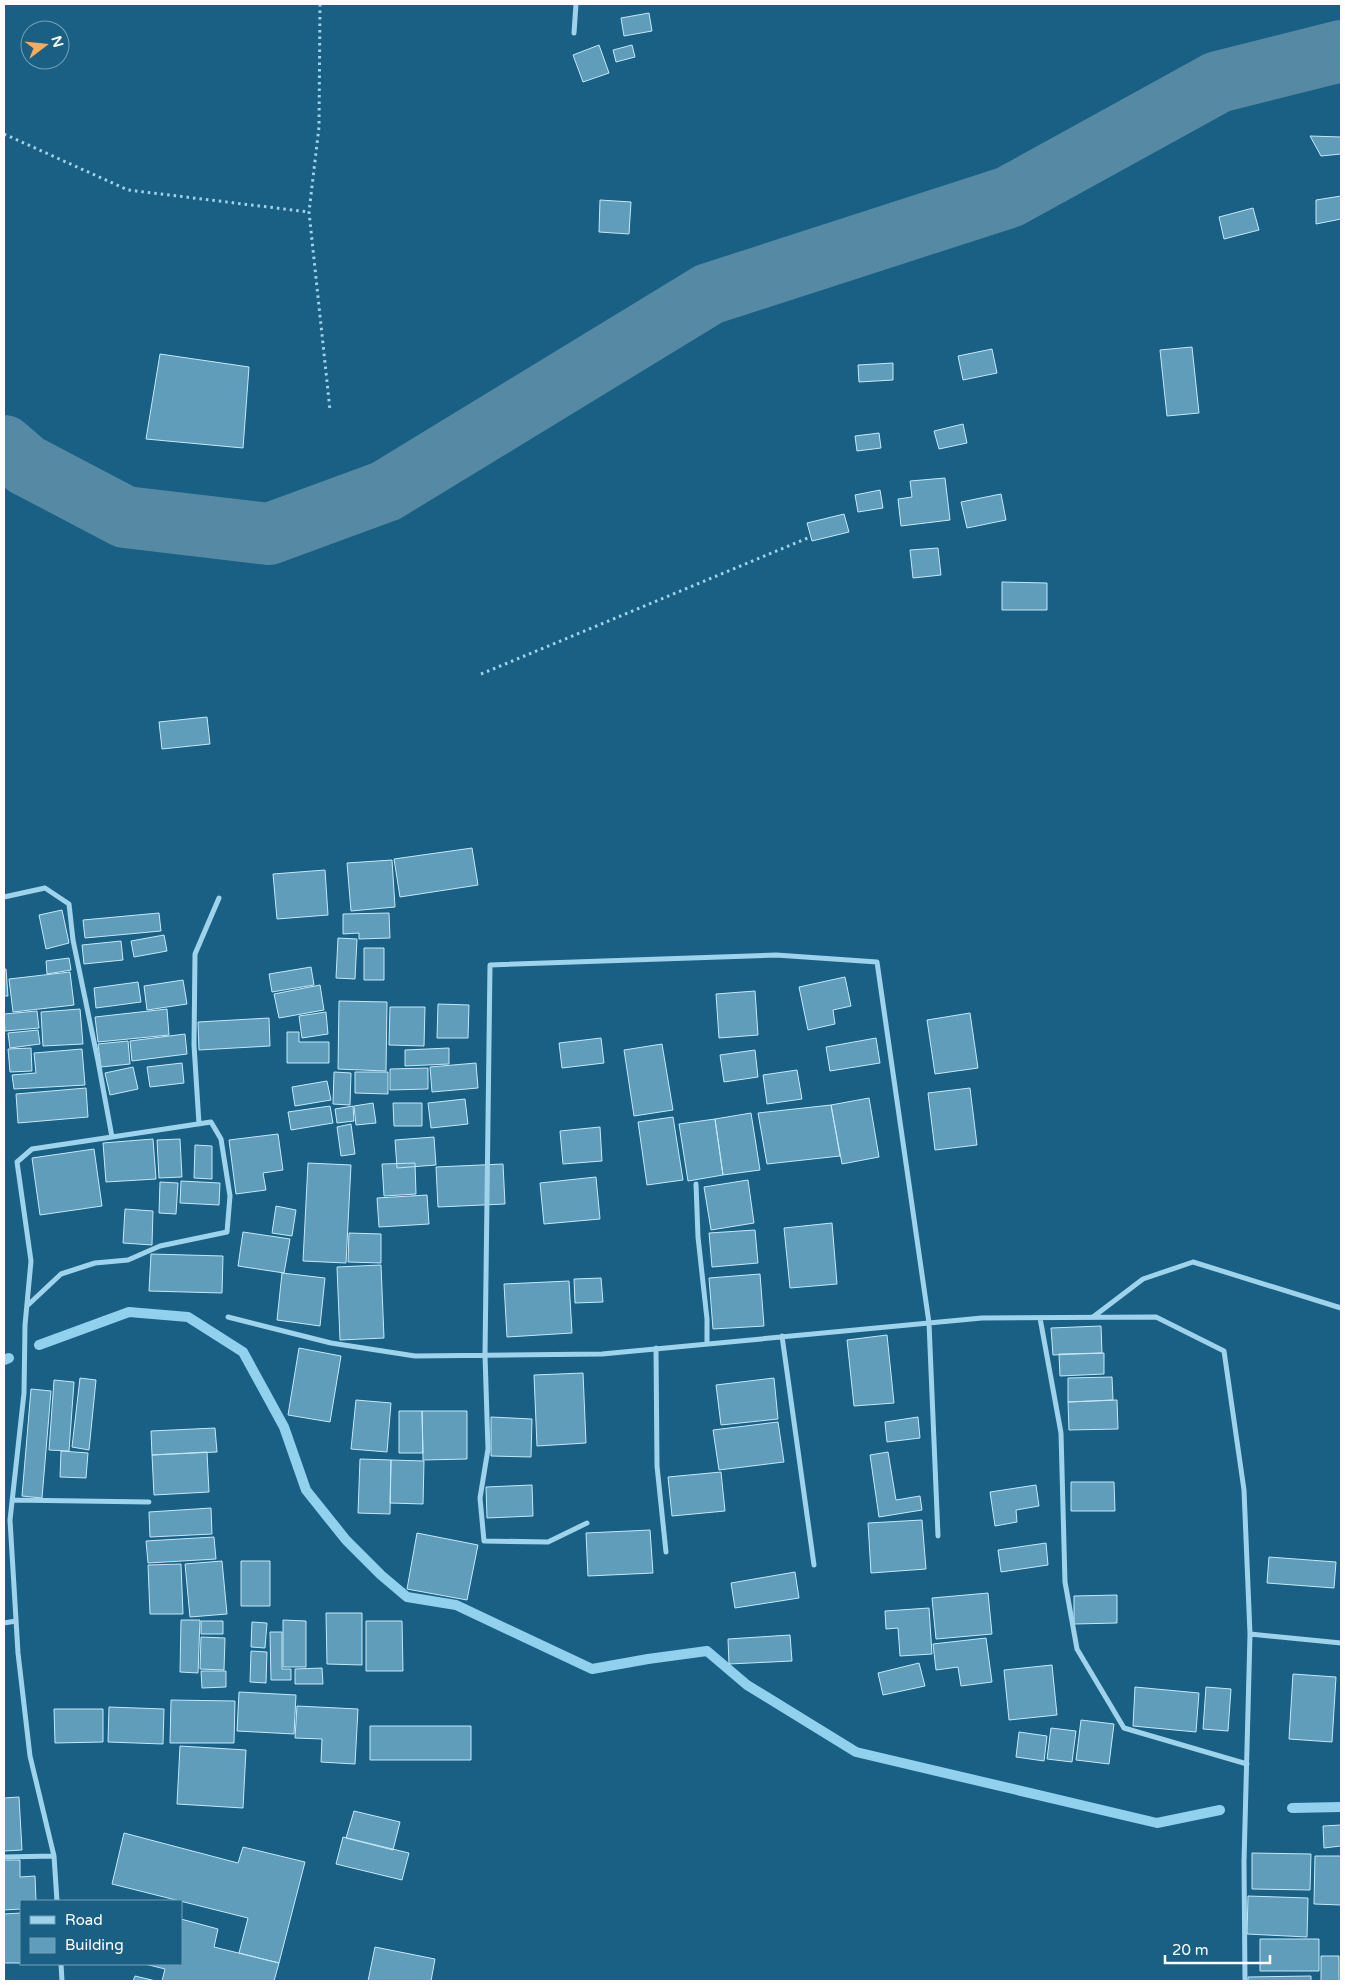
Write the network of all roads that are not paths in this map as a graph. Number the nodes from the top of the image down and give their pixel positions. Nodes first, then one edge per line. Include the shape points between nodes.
1 (576, 4) edge
2 (574, 33) dead end
3 (4, 897) edge
4 (219, 898) dead end
5 (199, 1124) junction
6 (112, 1137) junction
7 (696, 1184) dead end
8 (27, 1305) junction
9 (1341, 1308) edge
10 (228, 1317) dead end
11 (1092, 1317) junction
12 (1040, 1318) junction
13 (929, 1323) junction
14 (782, 1336) junction
15 (707, 1344) junction
16 (656, 1348) junction
17 (485, 1355) junction
18 (12, 1500) junction
19 (149, 1502) dead end
20 (587, 1524) dead end
21 (938, 1536) dead end
22 (666, 1552) dead end
23 (814, 1565) dead end
24 (16, 1621) junction
25 (4, 1623) edge
26 (1250, 1634) junction
27 (1341, 1642) edge
28 (1247, 1764) junction
29 (54, 1856) junction
30 (4, 1857) edge
31 (57, 1900) edge
32 (61, 1965) edge
33 (62, 1981) edge
34 (1245, 1981) edge

1 - 2 street
3 - 6 street via 45,888 69,904 73,940
4 - 5 street via 195,954 194,1045
5 - 6 street
5 - 8 street via 211,1122 220,1139 230,1196 228,1232 160,1246 128,1260 95,1263 60,1274
6 - 8 street via 32,1149 17,1162 31,1261
7 - 15 street
8 - 18 street via 24,1393
9 - 11 street via 1193,1262 1143,1280
10 - 17 street via 331,1343 414,1356
11 - 12 street
11 - 26 street via 1156,1317 1224,1350 1244,1490
12 - 13 street via 982,1318
12 - 28 street via 1061,1433 1065,1582 1077,1649 1124,1728
13 - 14 street
13 - 17 street via 877,962 776,955 490,965
13 - 21 street
14 - 15 street
14 - 23 street
15 - 16 street
16 - 17 street via 602,1354
16 - 22 street via 657,1466
17 - 20 street via 488,1448 480,1498 484,1540 548,1542
18 - 19 street
18 - 24 street via 10,1520
24 - 25 street
24 - 29 street via 30,1756
26 - 27 street
26 - 28 street
28 - 34 street
29 - 30 street
29 - 31 street
32 - 33 street

